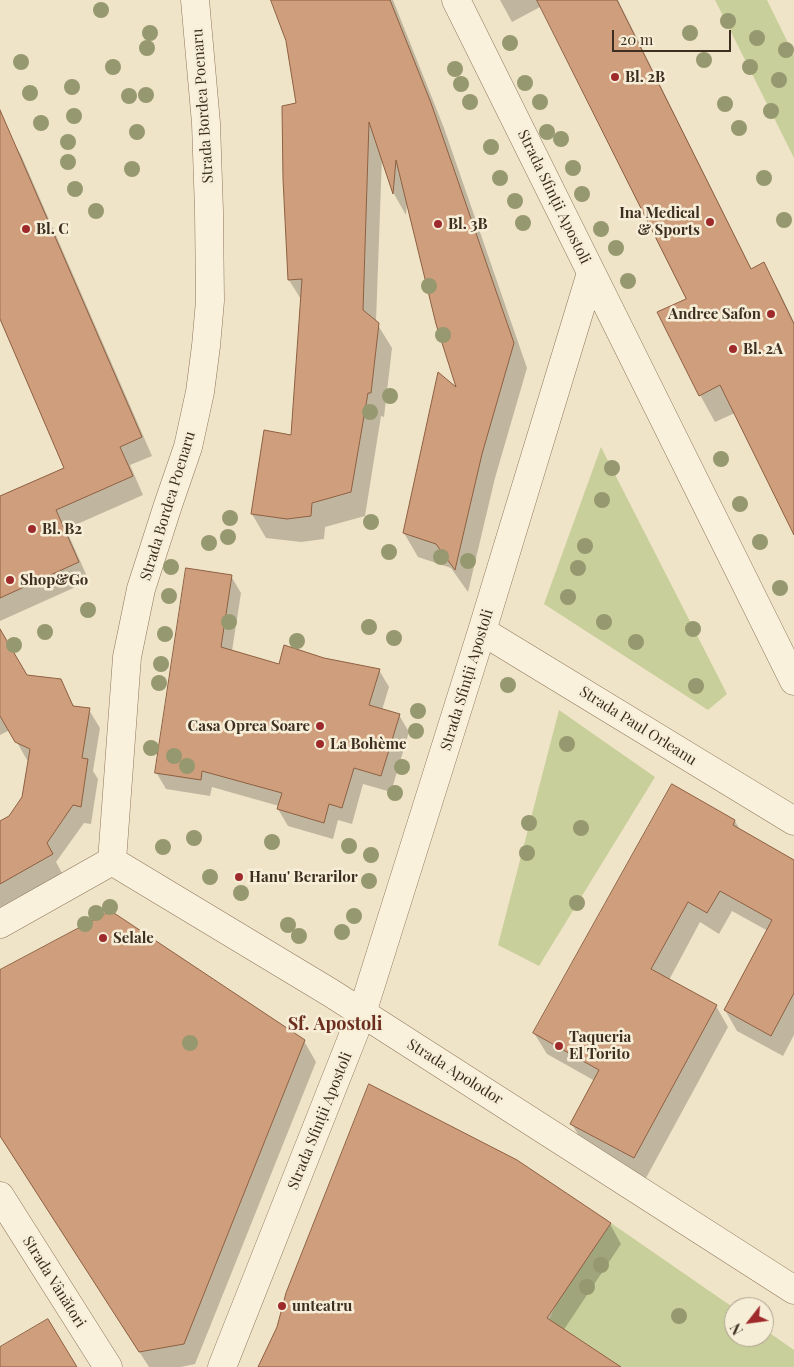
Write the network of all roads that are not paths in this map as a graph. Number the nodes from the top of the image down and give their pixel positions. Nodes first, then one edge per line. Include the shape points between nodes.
1 (195, 0) edge
2 (456, 0) edge
3 (591, 273) junction
4 (482, 630) junction
5 (794, 681) edge
6 (794, 821) edge
7 (112, 861) junction
8 (0, 924) edge
9 (362, 1013) junction
10 (0, 1196) edge
11 (794, 1290) edge
12 (108, 1367) edge
13 (222, 1367) edge

1 - 7 street, Strada Bordea Poenaru via 207,132 210,301 206,346 188,447 141,588 127,657
2 - 3 street, Strada Sfinții Apostoli
3 - 4 street, Strada Sfinții Apostoli
3 - 5 street
4 - 6 street, Strada Paul Orleanu
4 - 9 street, Strada Sfinții Apostoli
7 - 8 street
7 - 9 street, Strada Apolodor
9 - 11 street, Strada Apolodor
9 - 13 street, Strada Sfinții Apostoli
10 - 12 street, Strada Vânători

